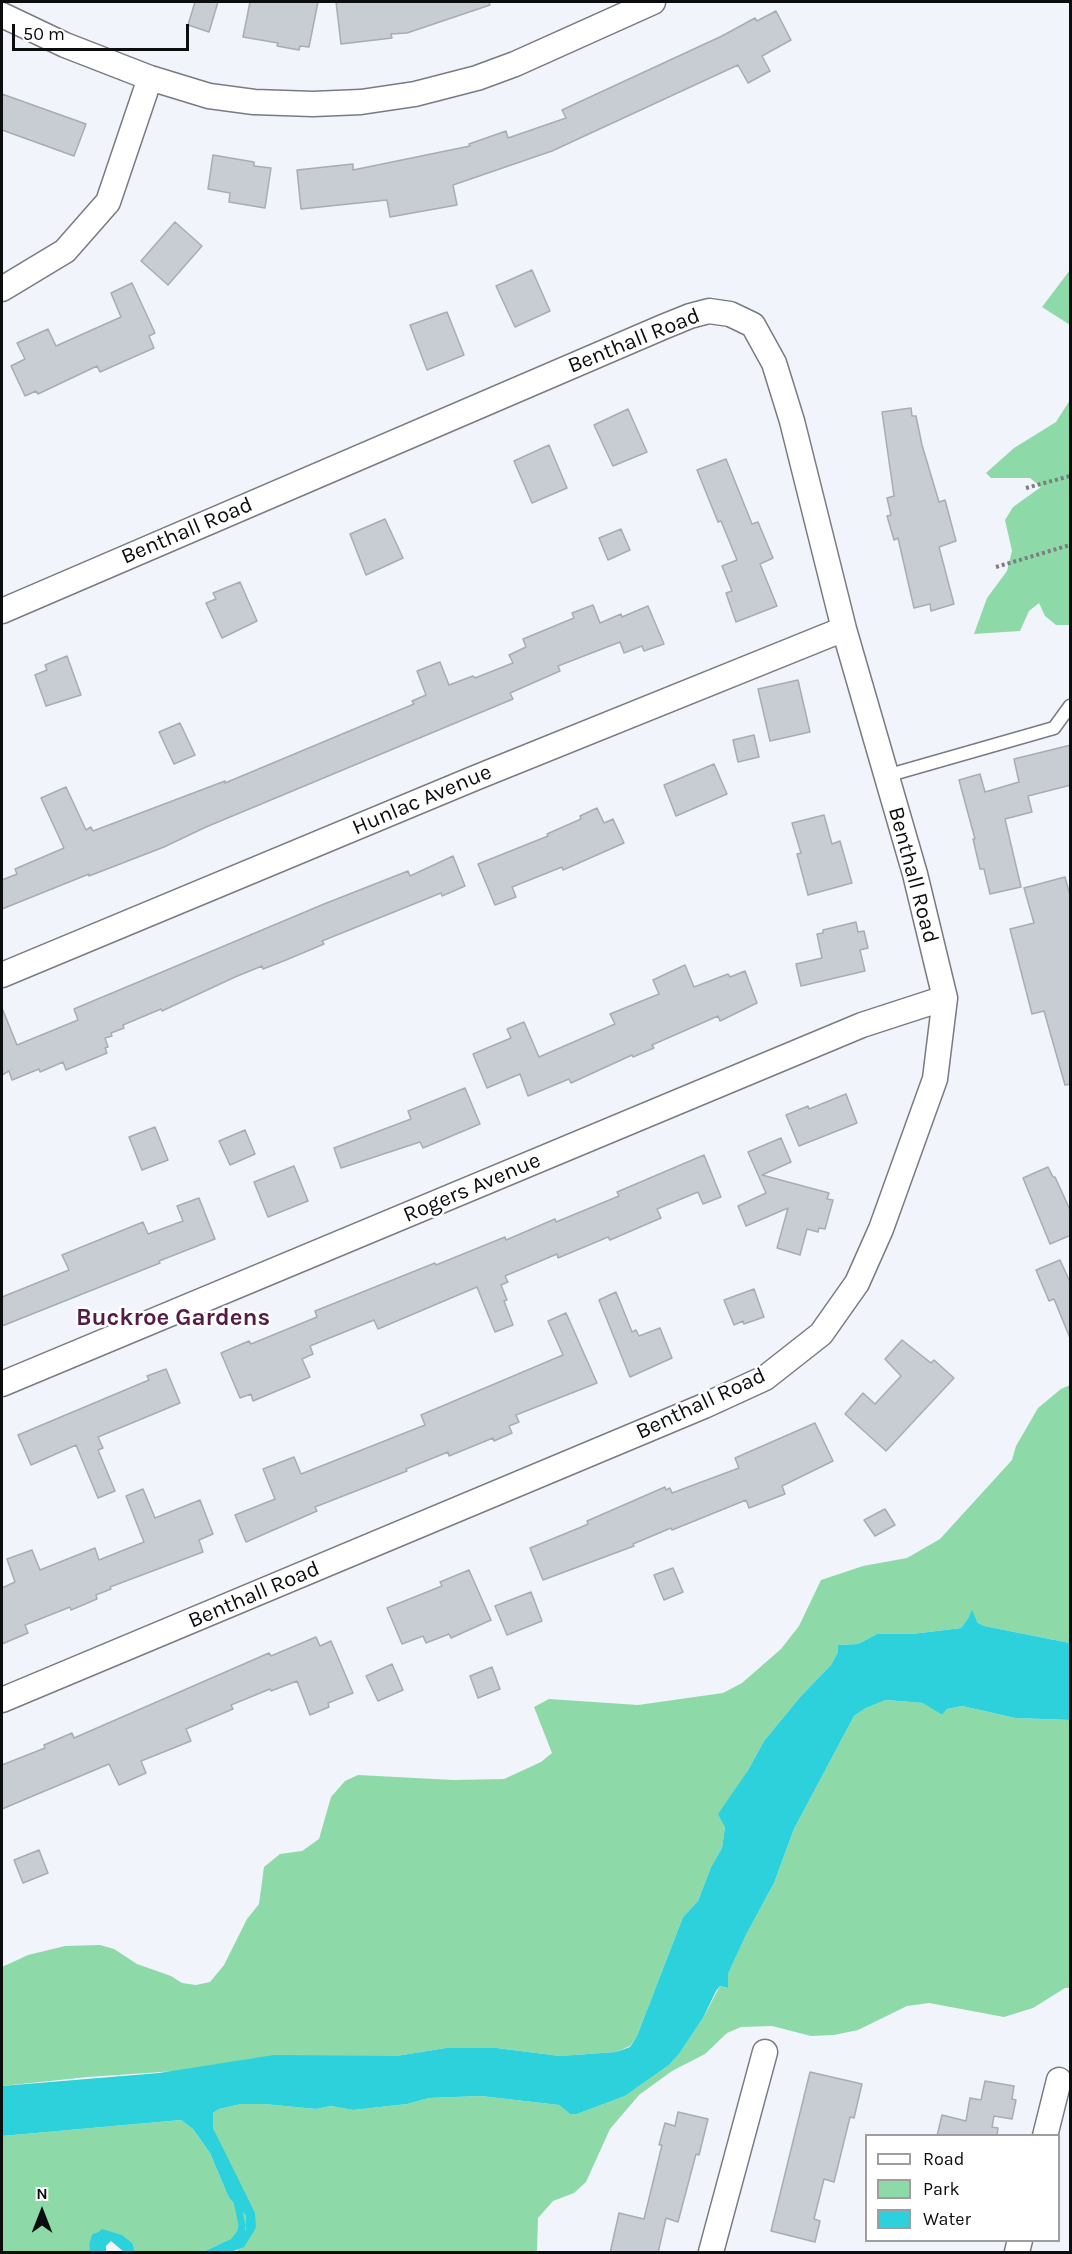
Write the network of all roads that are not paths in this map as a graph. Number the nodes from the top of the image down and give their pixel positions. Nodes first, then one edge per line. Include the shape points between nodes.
1 (653, 2) edge
2 (2, 15) edge
3 (150, 78) junction
4 (2, 289) edge
5 (2, 611) edge
6 (844, 630) junction
7 (1071, 706) edge
8 (886, 776) junction
9 (2, 975) edge
10 (945, 998) junction
11 (2, 1384) edge
12 (2, 1700) edge
13 (765, 2052) dead end
14 (1059, 2080) dead end
15 (1046, 2134) edge
16 (711, 2253) edge

1 - 3 street via 514,64 415,94 361,102 254,102 209,96
2 - 3 street
3 - 4 street via 108,202 65,251
5 - 6 street, Benthall Road via 663,327 709,311 730,314 753,325 774,363
6 - 8 street, Benthall Road
6 - 9 street, Hunlac Avenue
7 - 8 lane via 1054,728
8 - 10 street, Benthall Road
10 - 11 street, Rogers Avenue via 862,1025
10 - 12 street, Benthall Road via 935,1079 881,1229 857,1283 821,1334 765,1378
13 - 16 street
14 - 15 street

